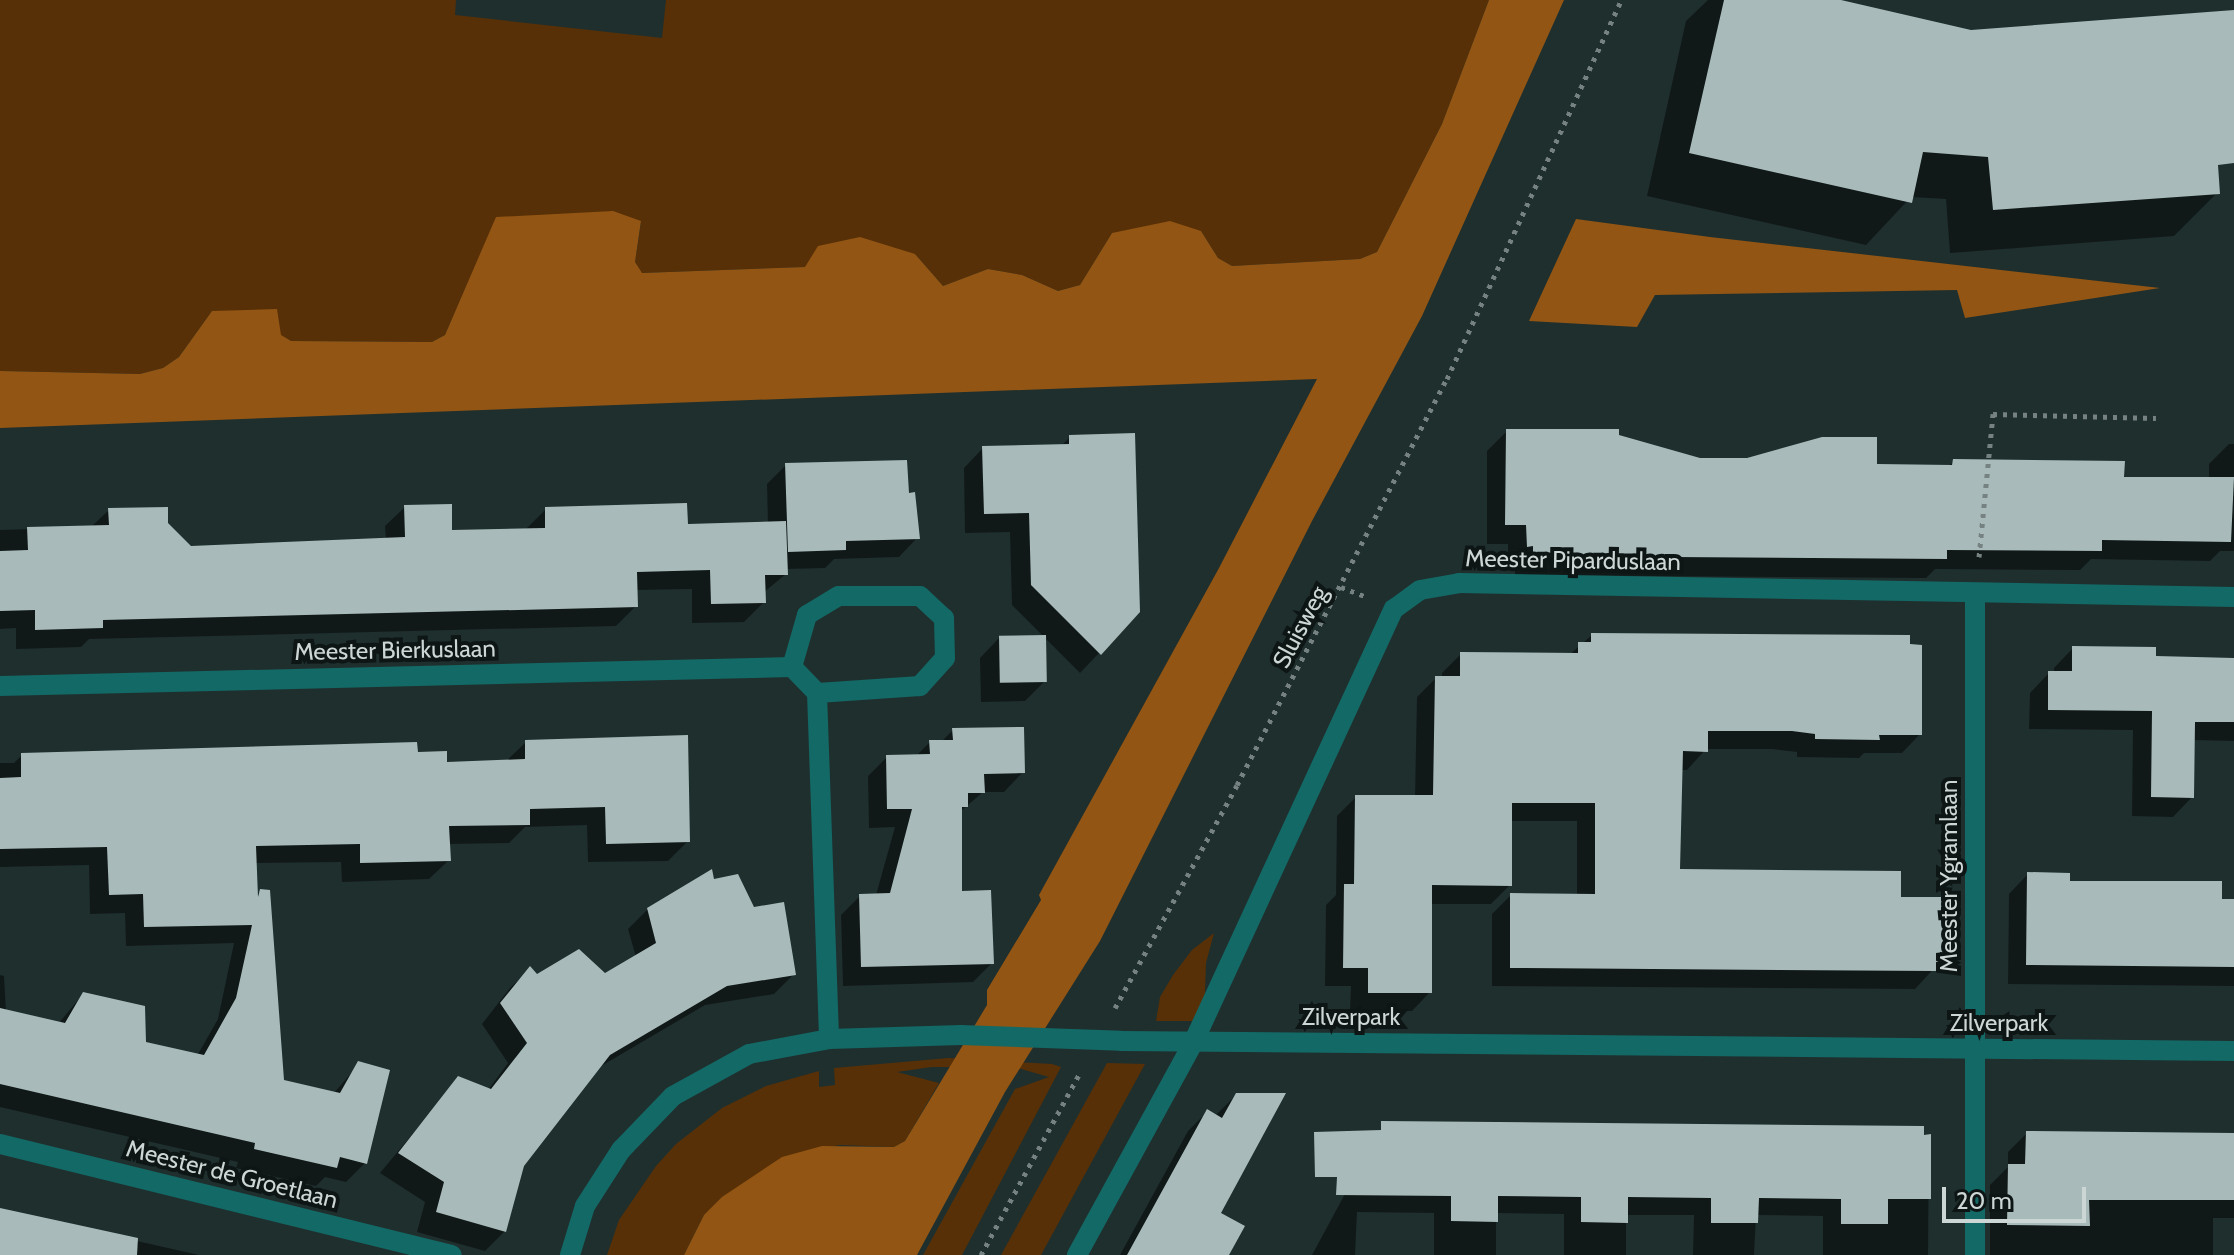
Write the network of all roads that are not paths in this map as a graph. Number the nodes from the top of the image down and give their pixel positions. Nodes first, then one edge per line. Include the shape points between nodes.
1 (1975, 594) junction
2 (2234, 597) edge
3 (792, 667) junction
4 (0, 686) edge
5 (817, 693) junction
6 (829, 1039) junction
7 (1194, 1041) junction
8 (1975, 1048) junction
9 (2234, 1051) edge
10 (0, 1144) edge
11 (452, 1255) edge
12 (570, 1255) edge
13 (1077, 1255) edge
14 (1975, 1255) edge

1 - 2 street, Meester Piparduslaan
1 - 7 street, Meester Piparduslaan via 1459,583 1420,590 1394,609
1 - 8 street, Meester Ygramlaan
3 - 4 street, Meester Bierkuslaan
3 - 5 street
3 - 5 street via 807,615 839,596 920,596 944,618 945,658 920,686
5 - 6 street
6 - 7 street, Zilverpark via 961,1035
6 - 12 street, Zilverpark via 749,1054 673,1096 614,1161 585,1206
7 - 8 street, Zilverpark
7 - 13 street, Meester Piparduslaan
8 - 9 street, Zilverpark
8 - 14 street, Meester Ygramlaan
10 - 11 street, Meester de Groetlaan

